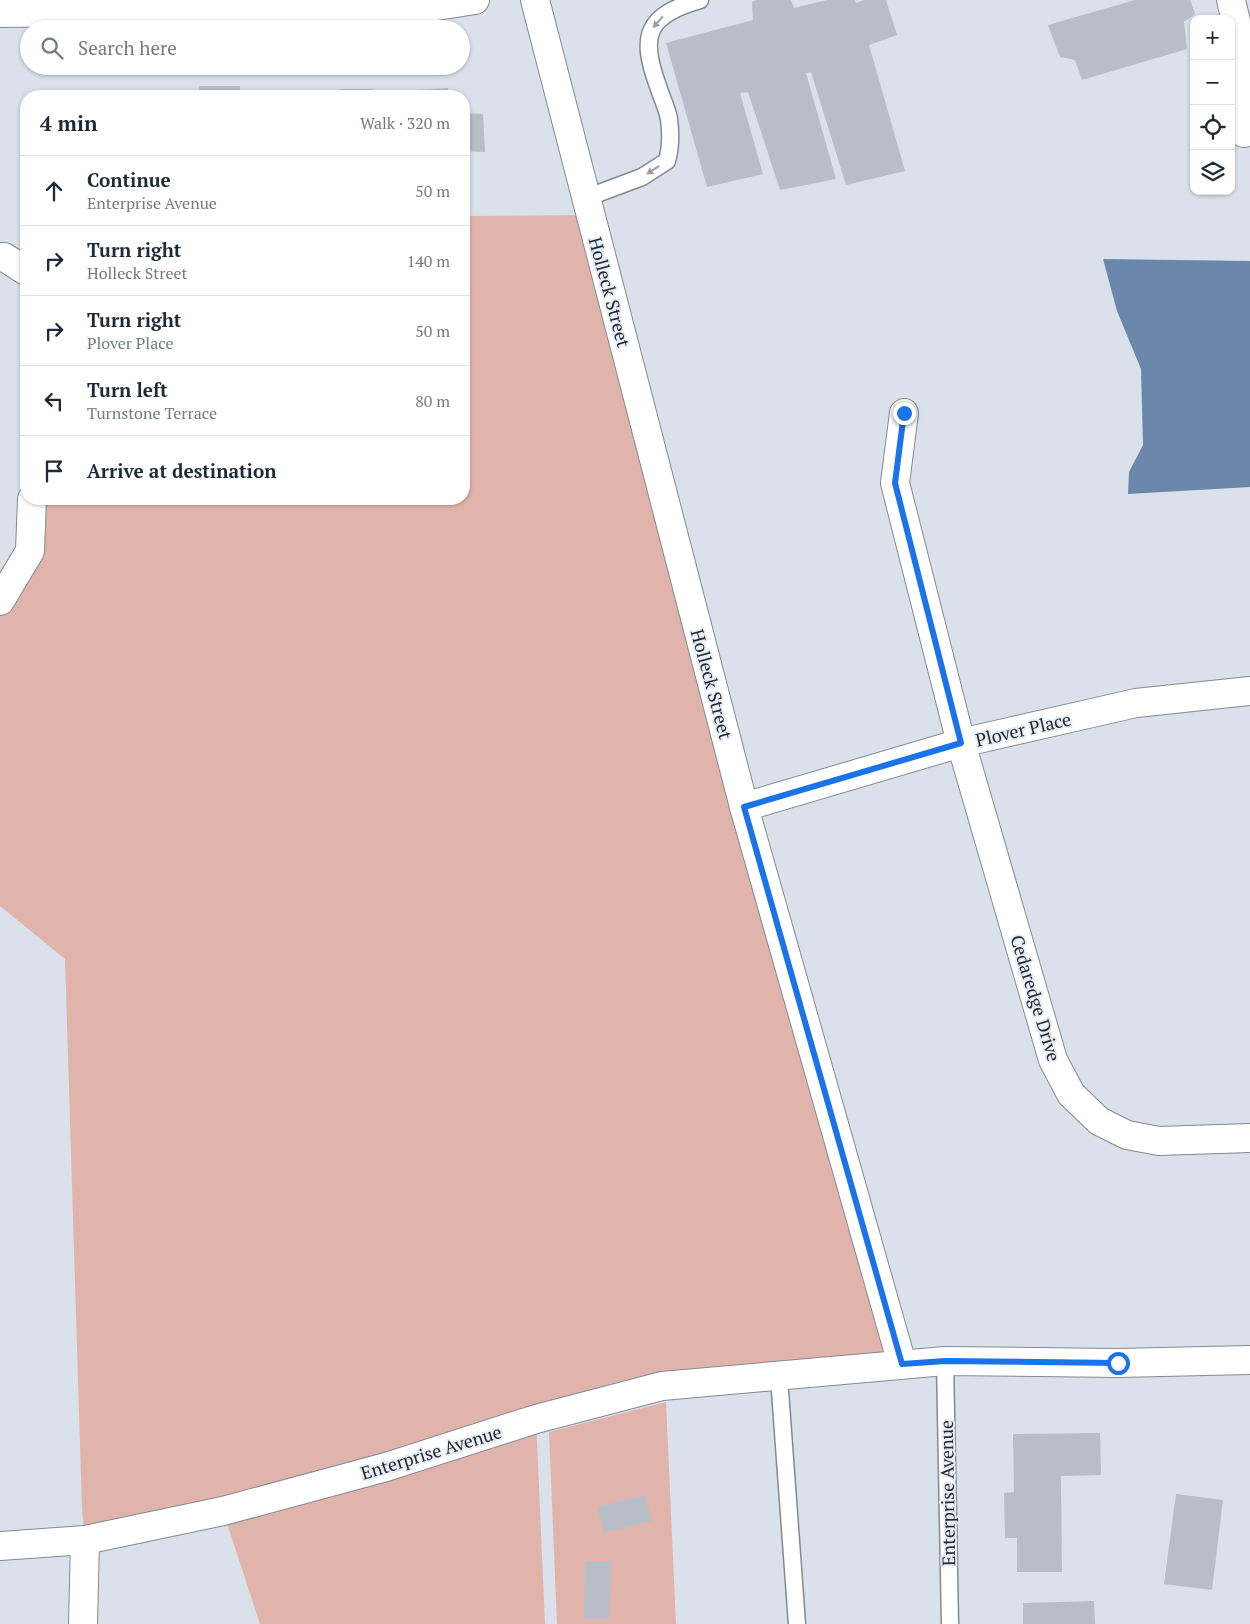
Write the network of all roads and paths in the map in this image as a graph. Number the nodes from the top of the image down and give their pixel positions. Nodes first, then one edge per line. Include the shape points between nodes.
1 (475, 0) edge
2 (535, 0) edge
3 (700, 0) edge
4 (1231, 0) edge
5 (0, 13) edge
6 (1244, 133) dead end
7 (586, 198) junction
8 (0, 257) edge
9 (20, 267) edge
10 (904, 413) dead end
11 (32, 505) edge
12 (0, 601) edge
13 (1250, 691) edge
14 (961, 743) junction
15 (744, 807) junction
16 (1250, 1138) edge
17 (1250, 1360) edge
18 (945, 1361) junction
19 (902, 1364) junction
20 (779, 1376) junction
21 (85, 1540) junction
22 (0, 1546) edge
23 (83, 1624) edge
24 (797, 1624) edge
25 (950, 1624) edge

1 - 5 street via 424,8
2 - 7 street, Holleck Street
3 -> 7 lane via 684,4 659,18 649,34 648,48 655,80 669,117 667,161 642,177
4 - 6 street via 1249,79
7 - 15 street, Holleck Street
8 - 9 street
10 - 14 street, Cedaredge Drive via 895,483
11 - 12 street via 30,551
13 - 14 street, Plover Place via 1136,704
14 - 15 street, Plover Place
14 - 16 street, Cedaredge Drive via 1053,1060 1071,1094 1100,1121 1127,1135 1158,1141
15 - 19 street, Holleck Street
17 - 18 street, Enterprise Avenue via 1118,1363
18 - 19 street, Enterprise Avenue
18 - 25 lane, Enterprise Avenue
19 - 20 street, Enterprise Avenue
20 - 21 street, Enterprise Avenue via 662,1386 536,1419 386,1467 242,1506
20 - 24 lane
21 - 22 street, Enterprise Avenue
21 - 23 street

